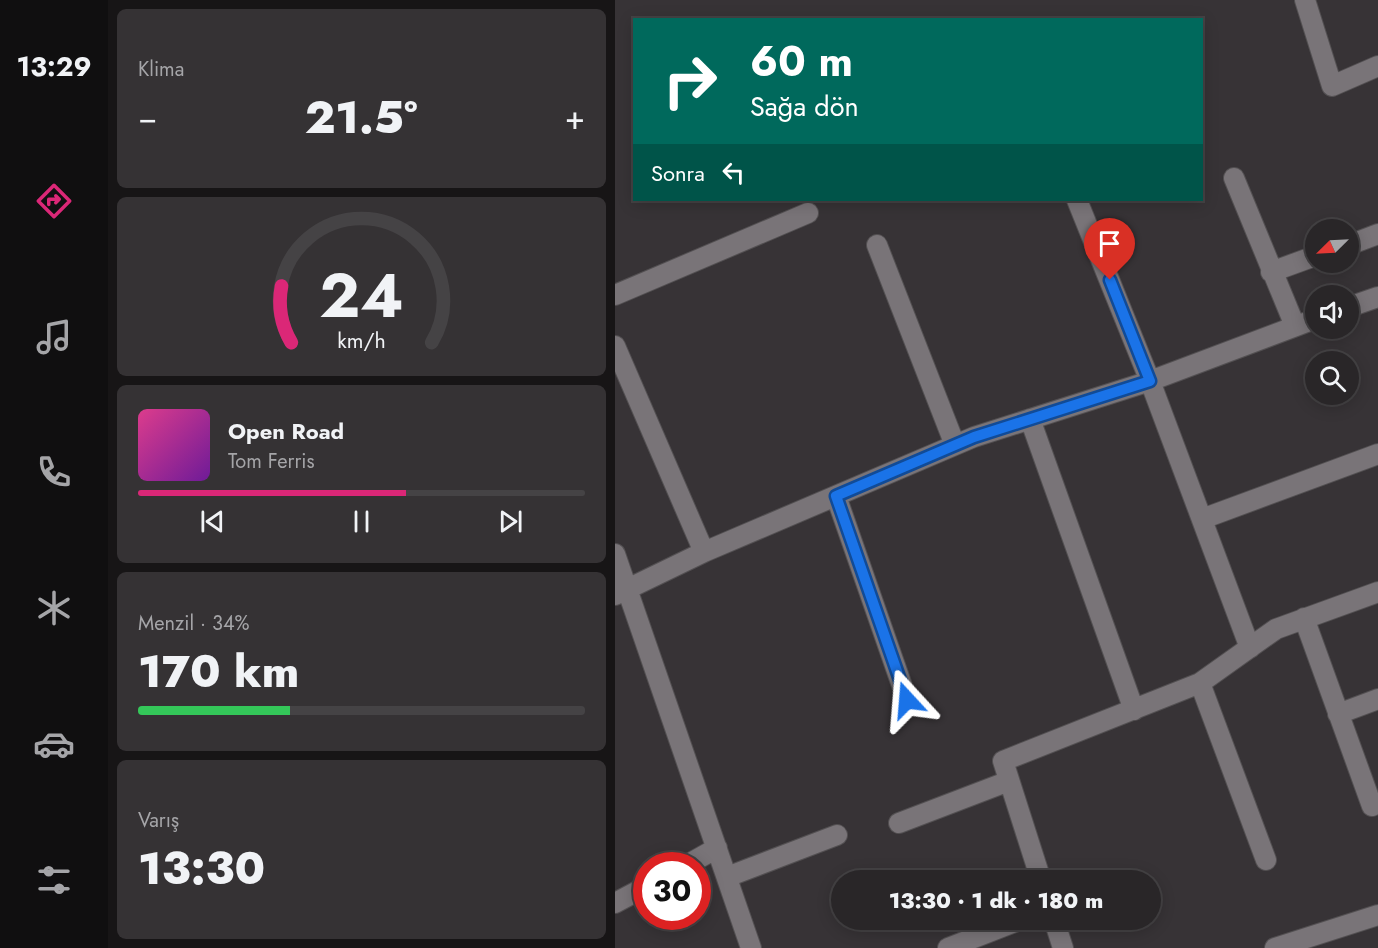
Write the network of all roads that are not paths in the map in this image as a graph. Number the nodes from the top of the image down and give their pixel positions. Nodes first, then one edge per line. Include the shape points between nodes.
1 (1305, 0) edge
2 (1378, 66) edge
3 (1234, 178) dead end
4 (1077, 201) edge
5 (808, 213) dead end
6 (1378, 234) edge
7 (1359, 241) edge
8 (876, 245) dead end
9 (1305, 260) edge
10 (1271, 272) junction
11 (615, 295) edge
12 (1378, 297) edge
13 (1359, 304) edge
14 (1305, 322) edge
15 (1295, 326) junction
16 (615, 346) edge
17 (1150, 381) junction
18 (1030, 419) junction
19 (955, 445) junction
20 (1378, 454) edge
21 (836, 496) junction
22 (1201, 519) junction
23 (704, 552) junction
24 (615, 554) edge
25 (622, 591) edge
26 (1378, 592) edge
27 (1304, 618) junction
28 (1250, 648) junction
29 (1200, 683) junction
30 (1378, 699) edge
31 (907, 700) dead end
32 (1134, 710) junction
33 (1338, 714) junction
34 (1009, 781) junction
35 (1378, 803) edge
36 (899, 823) dead end
37 (837, 835) dead end
38 (717, 848) junction
39 (710, 852) edge
40 (1266, 860) dead end
41 (1038, 870) edge
42 (727, 877) junction
43 (633, 893) edge
44 (615, 903) edge
45 (1378, 915) edge
46 (994, 930) edge
47 (1057, 930) edge
48 (750, 948) edge
49 (948, 948) edge
50 (1063, 948) edge
51 (1275, 948) edge

1 - 2 street via 1332,86
3 - 10 street
4 - 17 street
5 - 11 street
6 - 7 street
8 - 19 street
9 - 10 street
10 - 15 street
12 - 13 street
14 - 15 street
15 - 17 street
16 - 23 street
17 - 18 street
17 - 22 street
18 - 19 street
18 - 32 street
19 - 21 street
20 - 22 street
21 - 23 street
21 - 31 street
22 - 28 street
23 - 25 street
24 - 25 street
25 - 38 street
26 - 27 street
27 - 28 street via 1276,629
27 - 33 street
28 - 29 street
29 - 32 street
29 - 40 street
30 - 33 street
32 - 34 street via 1003,761
33 - 35 street via 1372,806
34 - 36 street
34 - 41 street
37 - 42 street
38 - 39 street
38 - 42 street
42 - 48 street
43 - 44 street
45 - 51 street
46 - 49 street
47 - 50 street

